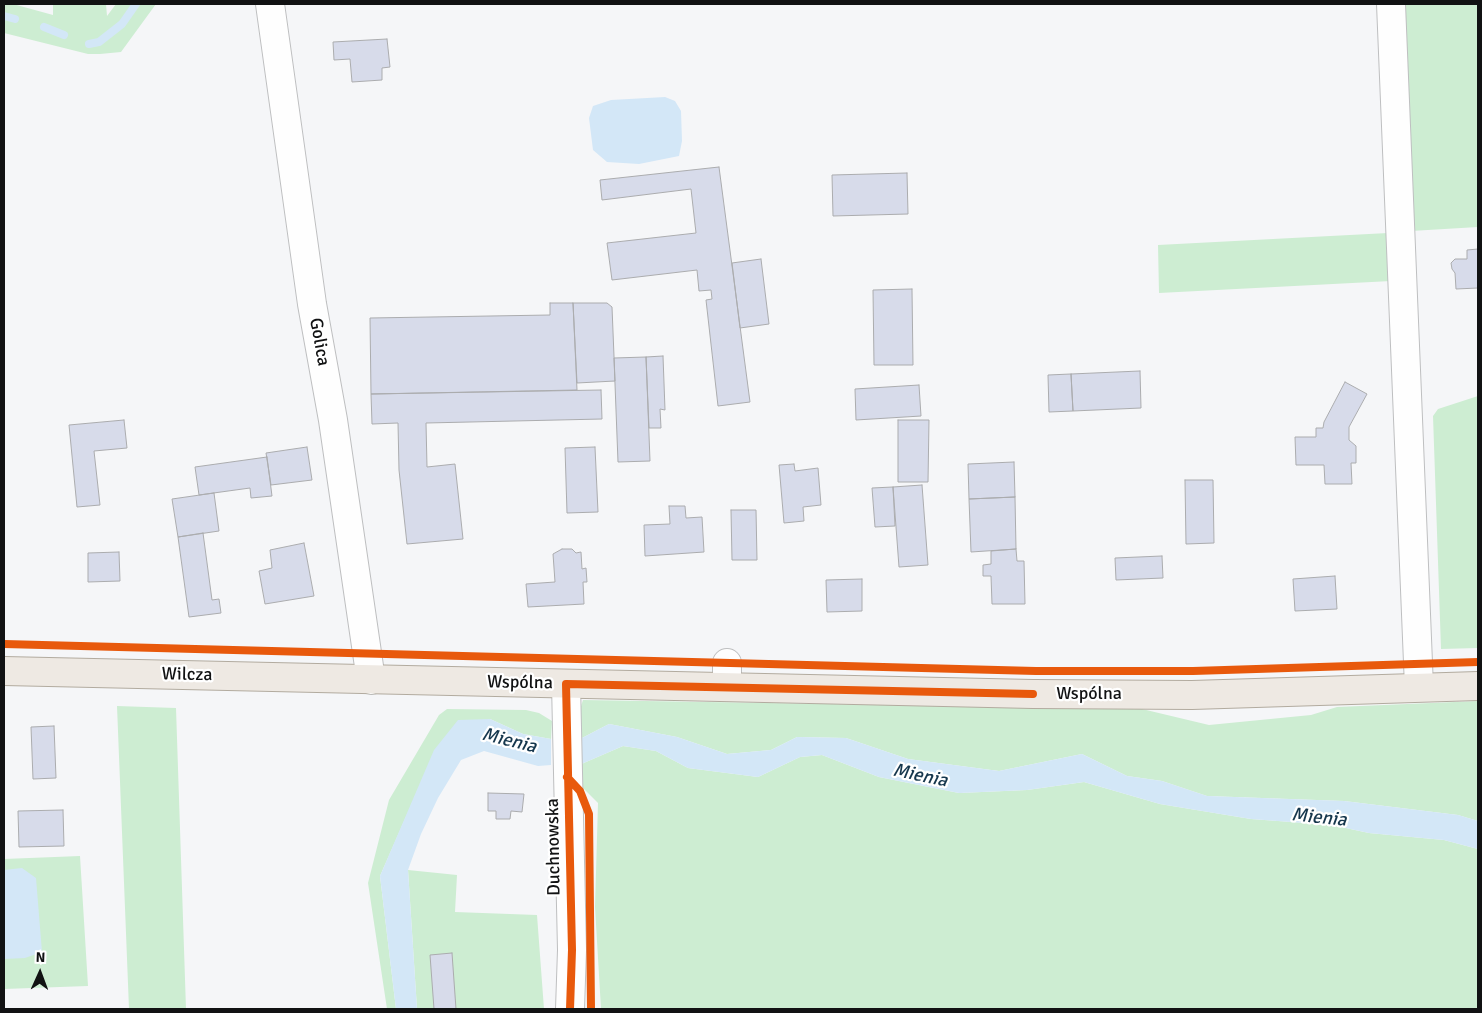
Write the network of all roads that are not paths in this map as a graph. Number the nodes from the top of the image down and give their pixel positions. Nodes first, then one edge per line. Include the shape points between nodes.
1 (270, 4) edge
2 (1391, 4) edge
3 (4, 671) edge
4 (371, 680) junction
5 (566, 684) junction
6 (1478, 686) edge
7 (1418, 687) junction
8 (570, 1009) edge

1 - 4 street, Golica via 312,304 333,420
2 - 7 street
3 - 4 main road, Wilcza
4 - 5 main road, Wspólna
5 - 7 main road, Wspólna via 727,675 1182,695
5 - 8 street, Duchnowska via 572,950
6 - 7 main road, Wspólna

